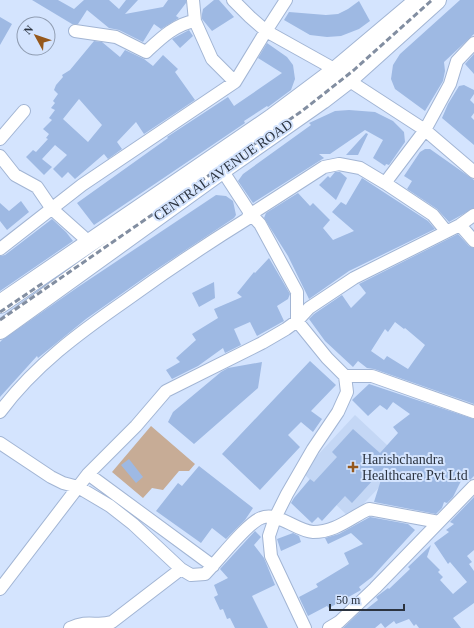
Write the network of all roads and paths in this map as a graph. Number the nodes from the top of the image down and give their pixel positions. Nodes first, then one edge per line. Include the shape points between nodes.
1 (192, 0) edge
2 (233, 0) edge
3 (286, 0) edge
4 (419, 0) edge
5 (437, 0) edge
6 (195, 21) junction
7 (75, 31) dead end
8 (266, 31) junction
9 (474, 43) edge
10 (342, 75) junction
11 (235, 82) junction
12 (24, 111) dead end
13 (425, 130) junction
14 (0, 139) edge
15 (0, 156) edge
16 (222, 170) junction
17 (474, 172) edge
18 (385, 183) junction
19 (52, 209) junction
20 (251, 213) junction
21 (474, 215) edge
22 (460, 225) junction
23 (446, 231) junction
24 (474, 241) edge
25 (89, 242) junction
26 (1, 248) edge
27 (0, 304) edge
28 (297, 321) junction
29 (0, 330) edge
30 (345, 376) junction
31 (0, 412) edge
32 (474, 412) edge
33 (0, 443) edge
34 (88, 474) junction
35 (474, 486) edge
36 (78, 487) junction
37 (275, 518) junction
38 (439, 522) junction
39 (213, 566) junction
40 (181, 569) junction
41 (0, 589) edge
42 (70, 628) edge
43 (305, 628) edge
44 (329, 628) edge

1 - 6 street
2 - 8 street
3 - 8 street
4 - 10 main road, CENTRAL AVENUE ROAD
5 - 10 main road, CENTRAL AVENUE ROAD
6 - 7 street via 168,32 146,52 116,37
6 - 11 street via 212,60
8 - 10 street
8 - 11 street
9 - 13 street via 457,61 450,84
10 - 13 street
10 - 16 main road, CENTRAL AVENUE ROAD
10 - 25 main road, CENTRAL AVENUE ROAD via 272,118
11 - 19 street via 82,185
12 - 14 street
13 - 17 street
13 - 18 street
15 - 19 street via 15,175 37,187
16 - 20 street
16 - 29 main road, CENTRAL AVENUE ROAD
18 - 20 street via 360,168 339,164 324,166
18 - 23 street via 433,215
19 - 25 street
19 - 26 street
20 - 28 street via 260,224 297,292
20 - 31 street via 246,219 179,262 57,350 16,391
21 - 22 street
22 - 23 street
22 - 24 street
23 - 28 street via 354,278 309,308
25 - 27 main road, CENTRAL AVENUE ROAD
28 - 30 street
28 - 34 street via 262,343 166,391 136,426
30 - 32 street via 372,376
30 - 37 street via 347,392 338,412 313,449
33 - 36 street via 50,477
34 - 36 street
34 - 39 street
35 - 38 street
36 - 40 street via 110,506 133,524
36 - 41 street
37 - 38 street via 312,532 346,524 369,509
37 - 39 street via 260,518 245,530
37 - 43 street via 269,536 271,556
38 - 44 street via 375,588 339,622
39 - 40 street via 206,574 198,576 191,576
40 - 42 street via 112,622 87,622

